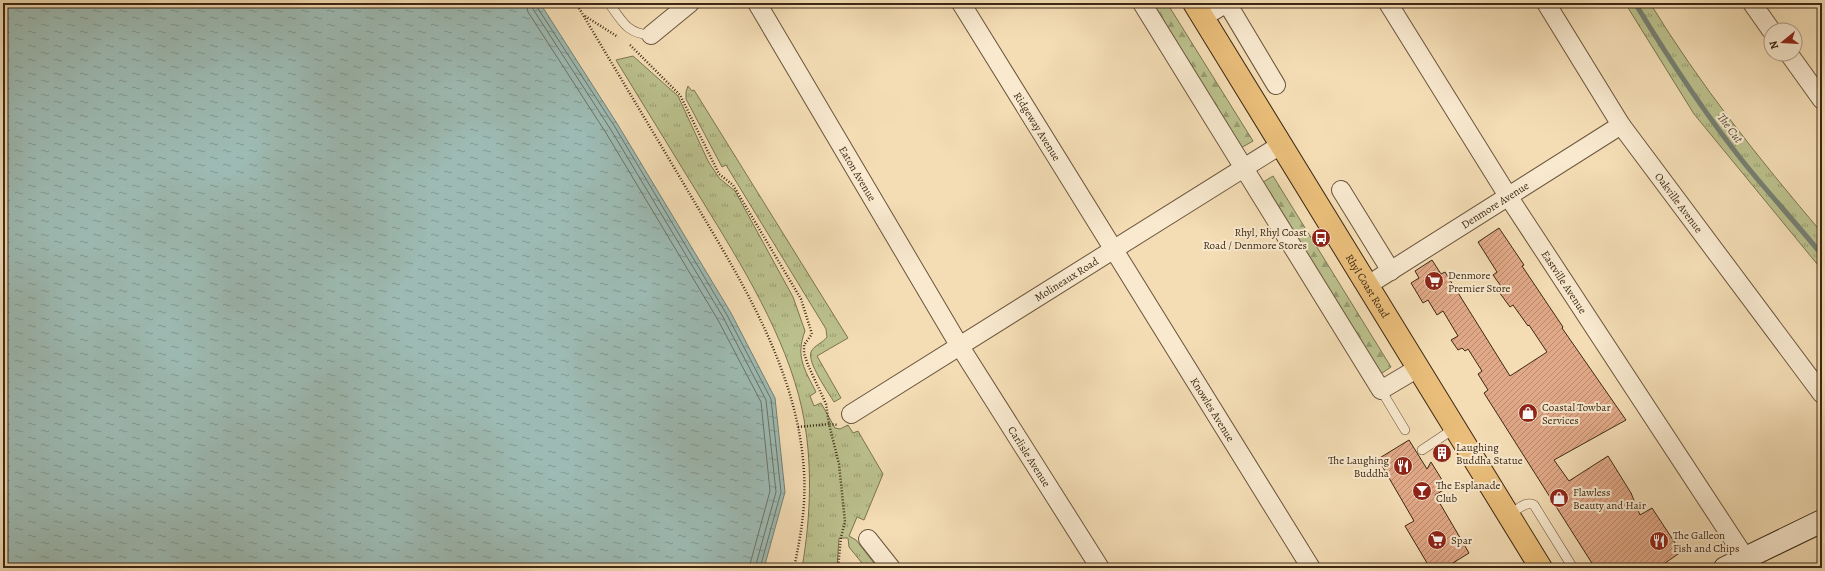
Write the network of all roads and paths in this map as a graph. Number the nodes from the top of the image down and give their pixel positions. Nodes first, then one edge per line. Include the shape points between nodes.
1 (576, 3) edge
2 (609, 3) edge
3 (690, 3) edge
4 (757, 3) edge
5 (961, 3) edge
6 (1142, 3) edge
7 (1388, 3) edge
8 (1546, 3) edge
9 (1752, 3) edge
10 (1199, 10) edge
11 (583, 14) junction
12 (1765, 22) edge
13 (651, 35) joint
14 (622, 39) dead end
15 (628, 43) dead end
16 (1795, 62) edge
17 (1276, 85) dead end
18 (1822, 100) edge
19 (1621, 125) junction
20 (1282, 144) junction
21 (1245, 168) junction
22 (1341, 190) dead end
23 (1508, 196) junction
24 (1113, 250) junction
25 (1391, 271) junction
26 (1368, 285) junction
27 (959, 345) junction
28 (1418, 368) junction
29 (1381, 390) junction
30 (1822, 394) edge
31 (851, 414) dead end
32 (829, 424) junction
33 (798, 427) junction
34 (1455, 428) junction
35 (1405, 430) dead end
36 (1422, 450) dead end
37 (1508, 516) junction
38 (1822, 521) edge
39 (868, 539) dead end
40 (1746, 559) junction
41 (894, 562) edge
42 (794, 567) edge
43 (810, 568) edge
44 (838, 568) edge
45 (1100, 568) edge
46 (1311, 568) edge
47 (1541, 568) edge
48 (1573, 568) edge
49 (1725, 568) edge

1 - 11 path
2 - 13 lane via 629,29 638,35
3 - 13 street
4 - 27 street, Eaton Avenue
5 - 24 street, Ridgeway Avenue
6 - 21 street
7 - 23 street, Eastville Avenue
8 - 19 street, Oakville Avenue
9 - 12 street
10 - 17 street via 1227,3
10 - 20 main road, Rhyl Coast Road
11 - 14 path
11 - 33 path via 738,274 782,368
15 - 32 path via 680,95 719,174 733,185 801,299 812,334 804,345 804,353 826,404
16 - 18 street
19 - 23 street, Denmore Avenue
19 - 30 street, Oakville Avenue
20 - 21 street, Molineaux Road
20 - 26 main road, Rhyl Coast Road
21 - 24 street, Molineaux Road
21 - 29 street
22 - 25 street
23 - 25 street, Denmore Avenue
23 - 40 street, Eastville Avenue
24 - 27 street, Molineaux Road
24 - 46 street, Knowles Avenue
25 - 26 street, Denmore Avenue
26 - 28 main road, Rhyl Coast Road
27 - 31 street, Molineaux Road
27 - 45 street, Carlisle Avenue
28 - 29 street
28 - 34 main road, Rhyl Coast Road
29 - 35 lane
32 - 33 path
32 - 44 path via 839,464 845,522
33 - 42 path via 804,472 804,520
34 - 36 lane
34 - 37 main road, Rhyl Coast Road
37 - 47 main road, Rhyl Coast Road
37 - 48 lane via 1526,504 1534,505
38 - 40 street
39 - 41 street
40 - 49 street
42 - 43 path

